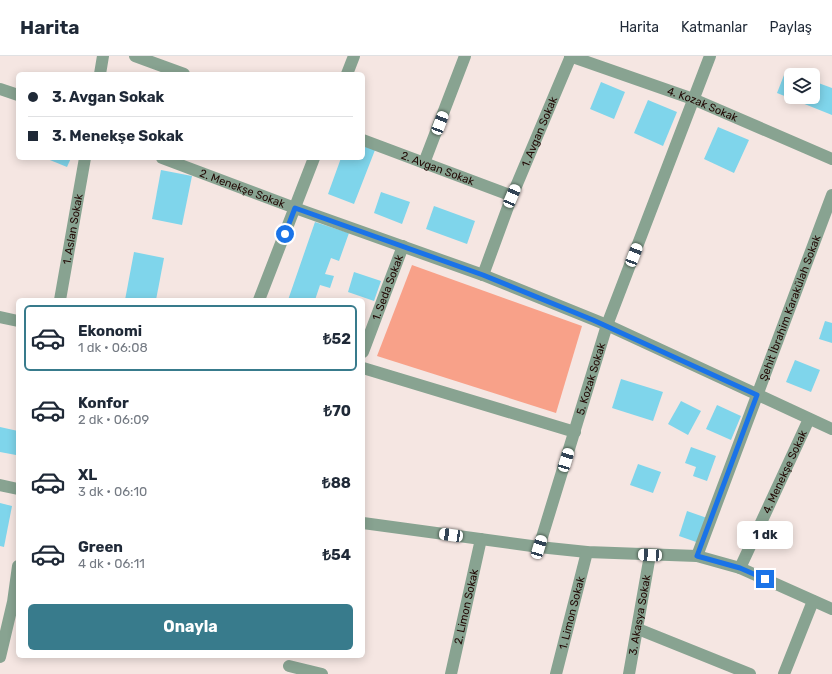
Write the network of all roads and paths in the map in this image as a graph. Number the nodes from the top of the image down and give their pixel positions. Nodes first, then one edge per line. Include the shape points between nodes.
1 (103, 56) edge
2 (135, 56) edge
3 (354, 56) edge
4 (465, 56) edge
5 (570, 56) edge
6 (710, 56) edge
7 (100, 72) edge
8 (179, 72) edge
9 (348, 72) edge
10 (0, 89) edge
11 (16, 93) edge
12 (692, 99) junction
13 (365, 141) edge
14 (832, 159) edge
15 (85, 160) edge
16 (167, 160) edge
17 (313, 160) edge
18 (424, 163) junction
19 (832, 195) edge
20 (512, 196) junction
21 (295, 208) junction
22 (403, 246) junction
23 (483, 275) junction
24 (60, 298) edge
25 (260, 298) edge
26 (0, 317) edge
27 (16, 321) edge
28 (607, 326) junction
29 (365, 347) edge
30 (365, 369) edge
31 (757, 395) junction
32 (810, 419) junction
33 (832, 429) edge
34 (575, 432) junction
35 (0, 485) edge
36 (16, 489) edge
37 (365, 523) edge
38 (481, 539) junction
39 (539, 547) junction
40 (587, 552) junction
41 (650, 555) junction
42 (697, 556) junction
43 (740, 568) junction
44 (16, 590) edge
45 (813, 601) junction
46 (15, 602) edge
47 (832, 609) edge
48 (638, 629) junction
49 (0, 657) edge
50 (289, 665) edge
51 (322, 674) edge
52 (451, 674) edge
53 (556, 674) edge
54 (629, 674) edge
55 (750, 674) edge
56 (784, 674) edge

1 - 7 street
2 - 8 street
3 - 9 street
4 - 18 street
5 - 12 street, 4. Kozak Sokak
5 - 20 street, 1. Avgan Sokak
6 - 12 street, 5. Kozak Sokak
10 - 11 street
12 - 14 street, 4. Kozak Sokak
12 - 28 street, 5. Kozak Sokak
13 - 18 street, 2. Avgan Sokak
15 - 24 street, 1. Aslan Sokak
16 - 21 street, 2. Menekşe Sokak
17 - 21 street
18 - 20 street, 2. Avgan Sokak
19 - 31 street, Şehit İbrahim Karakülah Sokak
20 - 23 street, 1. Avgan Sokak
21 - 22 street, 2. Menekşe Sokak
21 - 25 street
22 - 23 street, 2. Menekşe Sokak
22 - 29 street, 1. Seda Sokak
23 - 28 street, 2. Menekşe Sokak
26 - 27 street
28 - 31 street, 2. Menekşe Sokak
28 - 34 street, 5. Kozak Sokak
30 - 34 street
31 - 32 street, 2. Menekşe Sokak
31 - 42 street, Şehit İbrahim Karakülah Sokak
32 - 33 street, 2. Menekşe Sokak
32 - 43 street, 4. Menekşe Sokak
34 - 39 street, 5. Kozak Sokak
35 - 36 street
37 - 38 street
38 - 39 street
38 - 52 street, 2. Limon Sokak
39 - 40 street
40 - 41 street
40 - 53 street, 1. Limon Sokak
41 - 42 street
41 - 48 street, 3. Akasya Sokak
42 - 43 street
43 - 45 street
44 - 46 street
45 - 47 street
45 - 56 street
46 - 49 street
48 - 54 street, 3. Akasya Sokak
48 - 55 street
50 - 51 street

